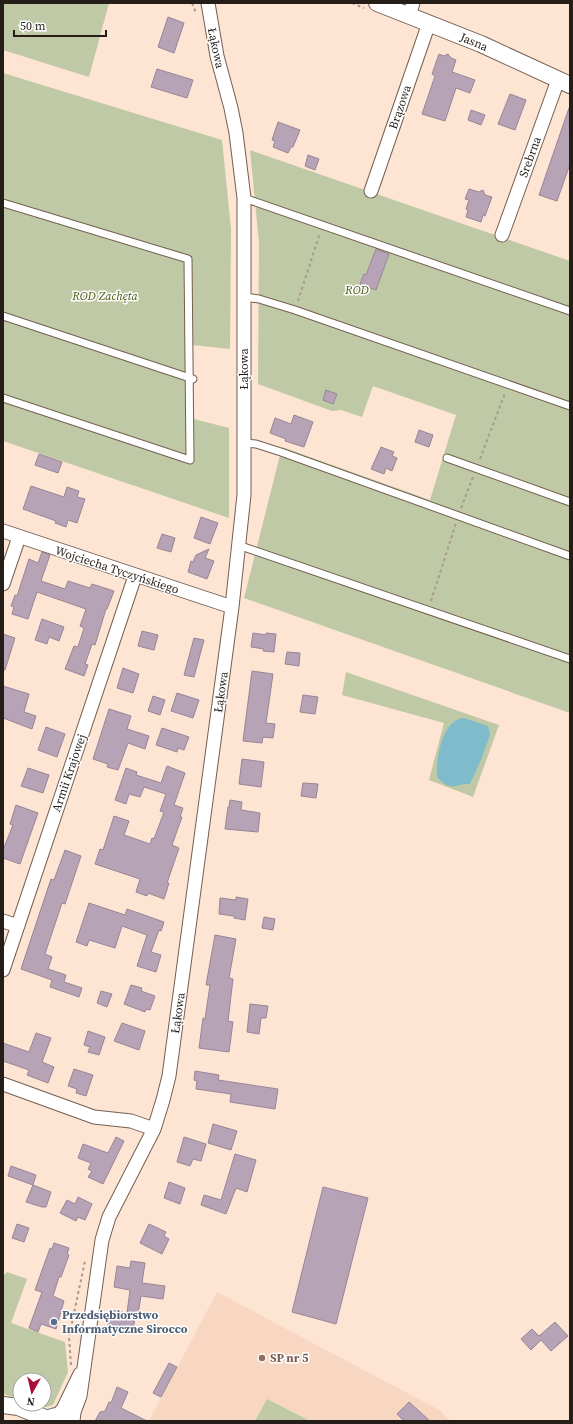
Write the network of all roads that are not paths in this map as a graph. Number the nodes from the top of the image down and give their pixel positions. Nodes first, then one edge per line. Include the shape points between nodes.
1 (208, 3) edge
2 (377, 3) edge
3 (411, 9) edge
4 (429, 23) junction
5 (564, 82) edge
6 (371, 191) dead end
7 (244, 198) junction
8 (3, 203) edge
9 (502, 235) dead end
10 (244, 297) junction
11 (570, 311) edge
12 (3, 316) edge
13 (191, 378) junction
14 (3, 398) edge
15 (570, 406) edge
16 (244, 443) junction
17 (446, 458) dead end
18 (570, 502) edge
19 (3, 531) edge
20 (19, 537) junction
21 (238, 545) junction
22 (570, 556) edge
23 (136, 576) junction
24 (3, 584) edge
25 (232, 607) junction
26 (570, 659) edge
27 (3, 921) edge
28 (18, 926) junction
29 (3, 970) edge
30 (3, 1084) edge
31 (154, 1129) junction
32 (3, 1405) edge
33 (3, 1410) edge
34 (59, 1419) edge
35 (27, 1421) edge

1 - 7 street, Łąkowa via 217,56 236,133
2 - 3 street, Jasna
3 - 4 street, Jasna
4 - 5 street, Jasna
4 - 6 street, Brązowa
5 - 9 street, Srebrna
7 - 10 street, Łąkowa
7 - 11 lane
8 - 13 lane via 188,259
10 - 15 lane via 295,310
10 - 16 street, Łąkowa
12 - 13 lane
13 - 14 lane via 190,460
16 - 21 street, Łąkowa via 244,495
16 - 22 lane via 281,452
17 - 18 lane
19 - 20 street, Wojciecha Tyczyńskiego
20 - 23 street, Wojciecha Tyczyńskiego
20 - 24 street
21 - 25 street, Łąkowa
21 - 26 lane
23 - 25 street, Wojciecha Tyczyńskiego
23 - 28 street, Armii Krajowej
25 - 31 street, Łąkowa via 172,1054
27 - 28 street
28 - 29 street, Armii Krajowej
30 - 31 street via 94,1117 131,1121
31 - 34 street, Łąkowa via 109,1217 102,1240 77,1366
32 - 34 street via 18,1406
33 - 35 street

